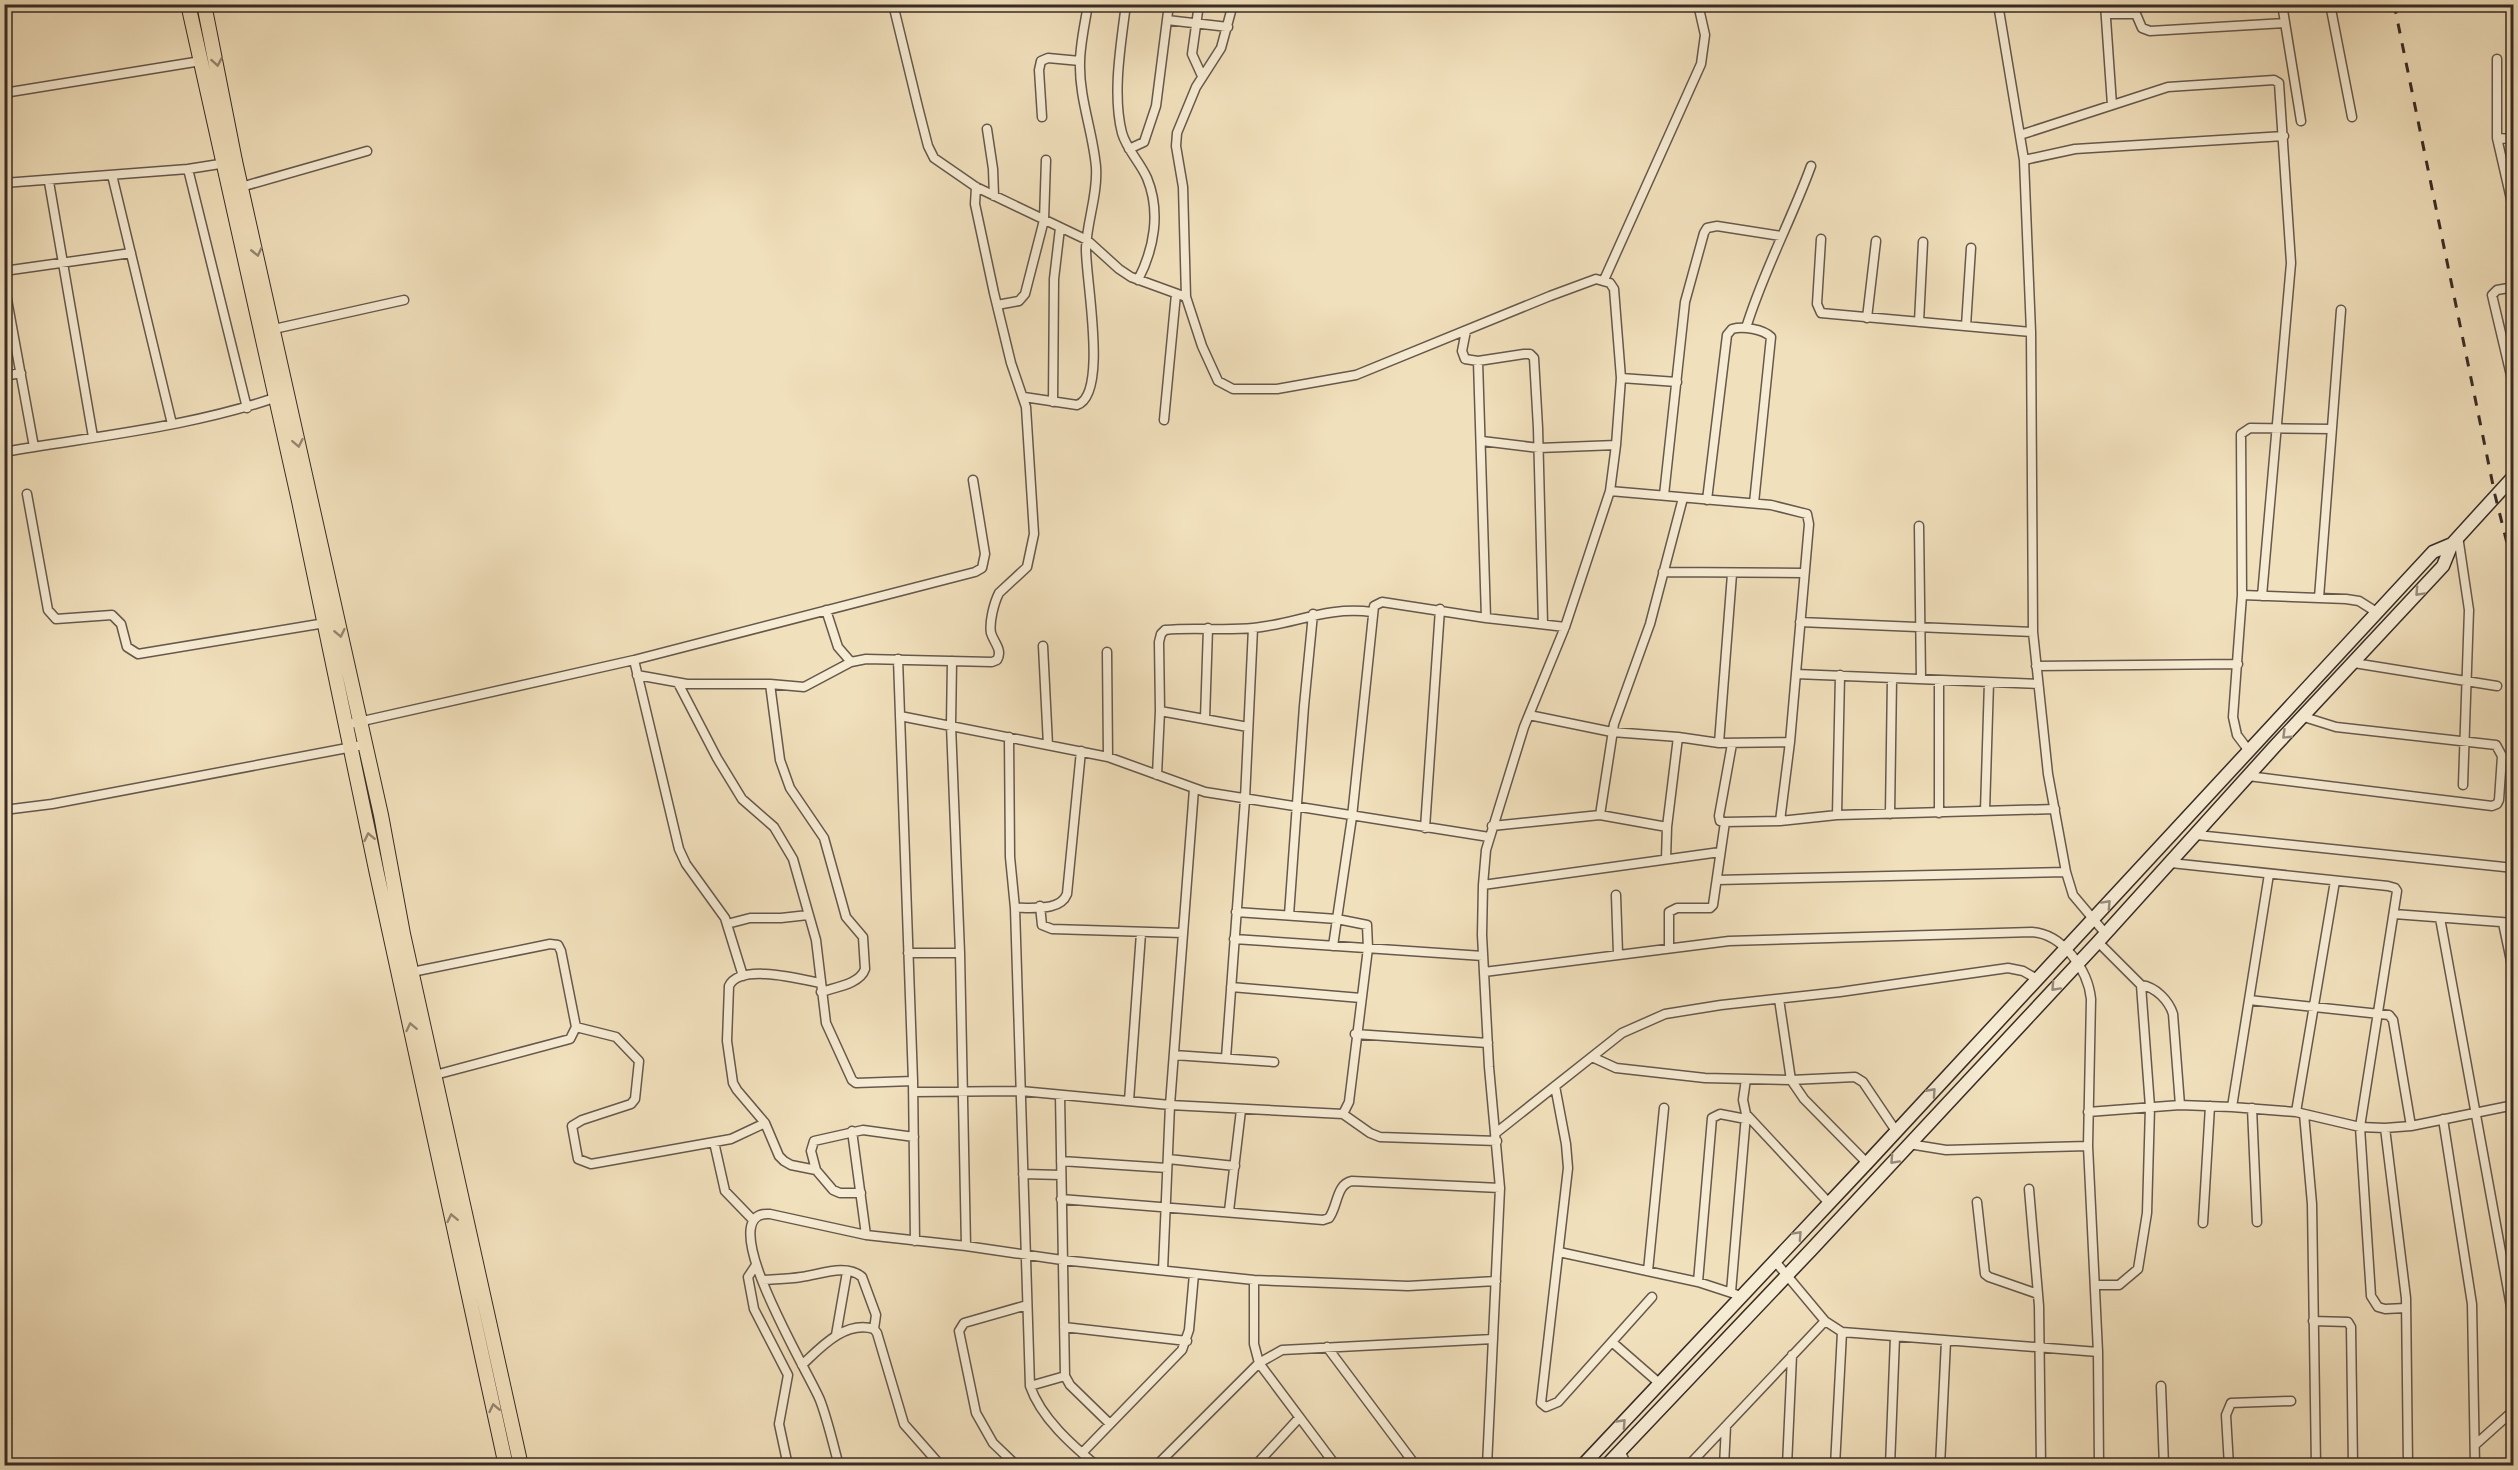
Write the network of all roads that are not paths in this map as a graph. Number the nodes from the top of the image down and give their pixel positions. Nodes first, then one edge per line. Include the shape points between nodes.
1 (188, 4) edge
2 (204, 4) edge
3 (893, 4) edge
4 (1088, 4) edge
5 (1126, 4) edge
6 (1169, 4) edge
7 (1199, 4) edge
8 (1233, 4) edge
9 (1698, 4) edge
10 (1998, 4) edge
11 (2282, 4) edge
12 (2330, 4) edge
13 (2105, 9) edge
14 (1167, 20) junction
15 (1196, 23) junction
16 (2285, 23) junction
17 (1227, 27) junction
18 (2497, 59) dead end
19 (201, 61) junction
20 (1080, 61) junction
21 (1202, 76) junction
22 (4, 93) edge
23 (2112, 105) junction
24 (1042, 117) dead end
25 (2352, 117) dead end
26 (2301, 121) dead end
27 (987, 129) dead end
28 (2020, 135) junction
29 (2284, 136) junction
30 (2497, 138) junction
31 (2514, 139) edge
32 (1129, 149) junction
33 (367, 151) dead end
34 (1047, 160) dead end
35 (2024, 160) junction
36 (229, 162) junction
37 (1811, 166) dead end
38 (188, 169) junction
39 (112, 175) junction
40 (49, 182) junction
41 (4, 183) edge
42 (241, 187) junction
43 (976, 187) junction
44 (994, 196) junction
45 (2512, 196) edge
46 (2514, 212) edge
47 (1044, 220) junction
48 (1060, 228) junction
49 (1782, 236) junction
50 (1821, 239) dead end
51 (1087, 240) junction
52 (1876, 241) dead end
53 (1923, 242) dead end
54 (1971, 248) dead end
55 (131, 253) junction
56 (62, 261) junction
57 (4, 271) edge
58 (1138, 280) junction
59 (1604, 280) junction
60 (4, 284) edge
61 (2514, 287) edge
62 (1176, 294) junction
63 (1186, 297) junction
64 (404, 300) dead end
65 (997, 305) junction
66 (2341, 310) dead end
67 (1867, 318) junction
68 (1919, 322) junction
69 (1966, 326) junction
70 (1746, 328) junction
71 (274, 329) junction
72 (1466, 331) junction
73 (2031, 332) junction
74 (1478, 361) junction
75 (21, 373) junction
76 (4, 376) edge
77 (1621, 378) junction
78 (1677, 382) junction
79 (2514, 388) edge
80 (282, 396) junction
81 (1024, 397) junction
82 (1053, 402) junction
83 (247, 408) junction
84 (1164, 420) dead end
85 (172, 424) junction
86 (2276, 427) junction
87 (2332, 429) junction
88 (93, 437) junction
89 (1482, 441) junction
90 (1616, 445) junction
91 (34, 447) junction
92 (1539, 448) junction
93 (4, 452) edge
94 (2514, 476) edge
95 (973, 480) dead end
96 (1610, 491) junction
97 (27, 494) dead end
98 (1664, 495) junction
99 (1683, 498) junction
100 (1707, 500) junction
101 (1754, 503) junction
102 (1919, 526) dead end
103 (2455, 540) junction
104 (1663, 572) junction
105 (1803, 573) junction
106 (1732, 574) junction
107 (2242, 595) junction
108 (2262, 596) junction
109 (2319, 598) junction
110 (1440, 609) junction
111 (826, 610) junction
112 (1372, 612) junction
113 (2378, 613) junction
114 (1313, 614) junction
115 (1486, 618) junction
116 (1800, 622) junction
117 (325, 623) junction
118 (1543, 624) junction
119 (1921, 626) junction
120 (1565, 627) junction
121 (1208, 628) junction
122 (1253, 628) junction
123 (2034, 632) junction
124 (1043, 646) dead end
125 (1107, 652) dead end
126 (898, 659) junction
127 (634, 660) junction
128 (952, 661) junction
129 (851, 662) junction
130 (2354, 663) junction
131 (2238, 664) junction
132 (2036, 666) junction
133 (1796, 674) junction
134 (637, 675) junction
135 (1840, 675) junction
136 (1892, 678) junction
137 (1921, 679) junction
138 (1939, 680) junction
139 (2466, 681) junction
140 (1989, 682) junction
141 (678, 683) junction
142 (770, 684) junction
143 (2038, 684) junction
144 (2497, 686) dead end
145 (1160, 711) junction
146 (1529, 715) junction
147 (900, 716) junction
148 (2304, 717) junction
149 (1205, 719) junction
150 (352, 724) junction
151 (951, 724) junction
152 (1248, 727) junction
153 (1611, 732) junction
154 (1009, 736) junction
155 (1678, 737) junction
156 (2464, 741) junction
157 (1790, 742) junction
158 (1719, 743) junction
159 (1732, 744) junction
160 (1048, 745) junction
161 (357, 746) junction
162 (1081, 751) junction
163 (2249, 751) junction
164 (1108, 757) junction
165 (1156, 775) junction
166 (2248, 776) junction
167 (2463, 785) dead end
168 (1194, 789) junction
169 (1245, 800) junction
170 (1296, 808) junction
171 (2055, 809) junction
172 (4, 810) edge
173 (1985, 811) junction
174 (1939, 813) junction
175 (1890, 814) junction
176 (1600, 815) junction
177 (1837, 815) junction
178 (1352, 817) junction
179 (1780, 821) junction
180 (1725, 822) junction
181 (1492, 826) junction
182 (1667, 827) junction
183 (1425, 828) junction
184 (2197, 835) junction
185 (1489, 837) junction
186 (1720, 852) junction
187 (1666, 859) junction
188 (2170, 863) junction
189 (2514, 868) edge
190 (391, 870) junction
191 (2066, 872) junction
192 (377, 874) junction
193 (2270, 874) junction
194 (1717, 880) junction
195 (2335, 881) junction
196 (1483, 885) junction
197 (1616, 895) dead end
198 (1040, 906) junction
199 (1015, 908) junction
200 (1236, 912) junction
201 (2394, 914) junction
202 (808, 915) junction
203 (1289, 915) junction
204 (2440, 918) junction
205 (1337, 919) junction
206 (2092, 920) junction
207 (2503, 923) junction
208 (2514, 923) edge
209 (727, 924) junction
210 (1141, 933) junction
211 (1183, 933) junction
212 (2102, 938) junction
213 (1234, 939) junction
214 (1333, 946) junction
215 (1368, 948) junction
216 (1669, 948) junction
217 (2065, 949) junction
218 (908, 953) junction
219 (960, 953) junction
220 (1618, 954) junction
221 (1483, 956) junction
222 (2077, 963) junction
223 (412, 972) junction
224 (1484, 972) junction
225 (2514, 975) edge
226 (743, 976) junction
227 (2037, 979) junction
228 (2141, 985) junction
229 (820, 987) junction
230 (1231, 987) junction
231 (1361, 998) junction
232 (1779, 999) junction
233 (2249, 1000) junction
234 (2313, 1006) junction
235 (2377, 1013) junction
236 (576, 1027) junction
237 (1356, 1034) junction
238 (1488, 1043) junction
239 (1174, 1055) junction
240 (1592, 1057) junction
241 (1226, 1058) junction
242 (1274, 1062) dead end
243 (435, 1075) junction
244 (1746, 1079) junction
245 (1791, 1080) junction
246 (913, 1081) junction
247 (1555, 1086) junction
248 (1021, 1091) junction
249 (913, 1092) junction
250 (963, 1092) junction
251 (1060, 1095) junction
252 (1129, 1101) junction
253 (2180, 1105) junction
254 (2514, 1105) edge
255 (1170, 1106) junction
256 (2210, 1106) junction
257 (2150, 1107) junction
258 (2232, 1107) junction
259 (1664, 1108) dead end
260 (2252, 1108) junction
261 (1241, 1110) junction
262 (2088, 1112) junction
263 (2300, 1113) junction
264 (2474, 1113) junction
265 (1343, 1114) junction
266 (1746, 1117) junction
267 (2443, 1119) junction
268 (765, 1123) junction
269 (2411, 1126) junction
270 (2360, 1127) junction
271 (2385, 1128) junction
272 (852, 1131) junction
273 (1896, 1131) junction
274 (1497, 1136) junction
275 (914, 1137) junction
276 (714, 1142) junction
277 (1909, 1144) junction
278 (2088, 1146) junction
279 (1061, 1161) junction
280 (1867, 1163) junction
281 (1168, 1164) junction
282 (1234, 1166) junction
283 (816, 1170) junction
284 (1023, 1174) junction
285 (1061, 1175) junction
286 (1500, 1188) junction
287 (2029, 1189) dead end
288 (861, 1193) junction
289 (1061, 1199) junction
290 (1828, 1202) junction
291 (1977, 1202) dead end
292 (1166, 1207) junction
293 (1229, 1211) junction
294 (753, 1220) junction
295 (2257, 1222) dead end
296 (2204, 1223) dead end
297 (866, 1235) junction
298 (915, 1240) junction
299 (966, 1246) junction
300 (1559, 1252) junction
301 (1025, 1255) junction
302 (1062, 1260) junction
303 (1774, 1260) junction
304 (756, 1265) junction
305 (1163, 1269) junction
306 (1647, 1271) junction
307 (847, 1272) junction
308 (1194, 1274) junction
309 (1786, 1275) junction
310 (1254, 1280) junction
311 (763, 1281) junction
312 (1496, 1281) junction
313 (1698, 1282) junction
314 (2095, 1285) junction
315 (2038, 1293) junction
316 (1736, 1294) junction
317 (1652, 1297) dead end
318 (1027, 1305) junction
319 (2512, 1307) edge
320 (2406, 1308) junction
321 (1825, 1321) junction
322 (2313, 1321) junction
323 (2514, 1323) edge
324 (1064, 1327) junction
325 (873, 1329) junction
326 (1842, 1332) junction
327 (836, 1335) junction
328 (1895, 1337) junction
329 (1493, 1339) junction
330 (1187, 1341) junction
331 (1946, 1341) junction
332 (1612, 1342) junction
333 (1328, 1347) junction
334 (2040, 1348) junction
335 (2097, 1352) junction
336 (1792, 1355) junction
337 (1259, 1363) junction
338 (802, 1365) junction
339 (1065, 1376) junction
340 (1659, 1383) junction
341 (1030, 1386) junction
342 (2161, 1386) dead end
343 (2291, 1401) dead end
344 (2514, 1410) edge
345 (1299, 1418) junction
346 (1110, 1424) junction
347 (1726, 1425) junction
348 (2475, 1445) junction
349 (1620, 1450) junction
350 (1082, 1453) junction
351 (506, 1466) edge
352 (521, 1466) edge
353 (788, 1466) edge
354 (839, 1466) edge
355 (941, 1466) edge
356 (1017, 1466) edge
357 (1097, 1466) edge
358 (1156, 1466) edge
359 (1255, 1466) edge
360 (1336, 1466) edge
361 (1416, 1466) edge
362 (1487, 1466) edge
363 (1582, 1466) edge
364 (1606, 1466) edge
365 (1627, 1466) edge
366 (1689, 1466) edge
367 (1724, 1466) edge
368 (1787, 1466) edge
369 (1835, 1466) edge
370 (1890, 1466) edge
371 (1940, 1466) edge
372 (2041, 1466) edge
373 (2099, 1466) edge
374 (2164, 1466) edge
375 (2229, 1466) edge
376 (2316, 1466) edge
377 (2353, 1466) edge
378 (2408, 1466) edge
379 (2475, 1466) edge

1 - 19 main road
2 -> 36 main road
3 - 43 street via 928,146 943,166
4 - 20 street
5 - 32 street via 1118,81 1122,132
6 - 14 street
7 - 15 street
8 - 17 street
9 - 59 street via 1705,35 1701,64
10 - 28 street
11 - 16 street
12 - 25 street
13 - 16 street via 2136,14 2142,28 2150,31
13 - 23 street
14 - 15 street
14 - 32 street via 1156,106 1147,137 1141,145
15 - 17 street
15 - 21 street via 1192,54
16 - 26 street
17 - 21 street via 1221,48
18 - 30 street
19 - 22 street
19 - 36 main road
20 - 24 street via 1041,61
20 - 51 street via 1080,82 1096,170
21 - 63 street via 1176,146 1183,187
23 - 28 street
23 - 29 street via 2168,87 2274,80 2280,86
27 - 44 street
28 - 35 street
29 - 35 street via 2075,149
29 - 86 street via 2291,263
30 - 31 street
30 - 45 street
32 - 58 street via 1147,177 1153,209 1151,250
33 - 42 street
34 - 47 street
35 - 73 street
36 - 38 street
36 - 42 main road
36 - 80 main road
37 - 49 street
38 - 39 street
38 - 83 street
39 - 40 street
39 - 55 street
40 - 41 street
40 - 56 street
42 -> 71 main road
43 - 44 street
43 - 65 street via 975,204
44 - 47 street
45 - 46 street
47 - 48 street
47 - 65 street via 1023,298
48 - 51 street
48 - 82 street via 1054,279
49 - 70 street
49 - 78 street via 1717,226 1707,228 1685,302
50 - 67 street via 1818,310 1830,315
51 - 58 street via 1119,269
51 - 82 street via 1094,342 1088,395 1082,404
52 - 67 street
53 - 68 street
54 - 69 street
55 - 56 street
55 - 85 street
56 - 57 street
56 - 88 street
58 - 62 street
59 - 72 street via 1596,279
59 - 77 street via 1614,289
60 - 75 street
61 - 79 street via 2493,292 2492,299
62 - 63 street
62 - 84 street
63 - 72 street via 1218,381 1233,388 1277,388 1344,378
64 - 71 street
65 - 81 street
66 - 87 street
67 - 68 street
68 - 69 street
69 - 73 street
70 - 100 street via 1732,329 1727,335
70 - 101 street via 1771,337
71 - 80 main road
72 - 74 street via 1462,356
73 - 123 street
74 - 89 street
74 - 92 street via 1524,354 1534,358
75 - 76 street
75 - 91 street
77 - 78 street
77 - 90 street
78 - 98 street
80 - 83 street
80 - 117 main road
80 -> 150 main road
81 - 82 street
81 - 128 street via 1034,534 1027,567 996,599 991,627 998,660
83 - 85 street
85 - 88 street
86 - 87 street
86 - 107 street via 2250,428 2241,434
86 - 108 street
87 - 109 street
88 - 91 street
89 - 92 street
89 - 115 street
90 - 92 street
90 - 96 street
91 - 93 street
92 - 118 street
94 - 103 main road
95 - 111 street via 985,554 982,568
96 - 98 street
96 - 120 street
97 - 117 street via 48,610 56,620 112,615 121,624 127,647 138,654
98 - 99 street
99 - 100 street
99 - 104 street
100 - 101 street
101 - 105 street via 1807,514
102 - 119 street
103 - 113 main road via 2433,552
103 -> 130 main road via 2443,566
103 - 139 street via 2469,610
104 - 106 street
104 - 153 street via 1650,624
105 - 106 street
105 - 116 street
106 - 158 street
107 - 108 street
107 - 131 street
108 - 109 street
109 - 113 street via 2359,601
110 - 112 street via 1383,602 1377,603
110 - 115 street
110 - 183 street
111 - 127 street
111 - 129 street via 838,647
112 - 114 street
112 - 178 street
113 - 163 main road
114 - 122 street
114 - 170 street
115 - 118 street
116 - 119 street
116 - 133 street
117 - 150 main road
118 - 120 street
119 - 123 street
119 - 137 street
120 - 146 street
121 - 122 street
121 - 145 street via 1165,630 1161,634
121 - 149 street
122 - 152 street
123 - 132 street
124 - 160 street
125 - 164 street
126 - 128 street
126 - 129 street via 866,658
126 - 147 street
127 - 134 street
127 - 150 street
128 - 151 street
129 - 142 street via 812,685
130 - 139 street
130 - 148 main road
131 - 132 street
131 - 163 street via 2234,726
132 - 143 street
133 - 135 street
133 - 157 street
134 - 141 street
134 - 209 street via 679,849
135 - 136 street
135 - 177 street
136 - 137 street
136 - 175 street
137 - 138 street
138 - 140 street
138 - 174 street
139 - 144 street
139 - 156 street
140 - 143 street
140 - 173 street
141 - 142 street
141 - 202 street via 742,799 780,834 793,859
142 - 229 street via 778,753 790,788 824,838 846,917 863,937 864,974 855,980
143 - 171 street
145 - 149 street
145 - 165 street
146 - 153 street
146 - 181 street
147 - 151 street
147 - 218 street
148 - 156 street via 2336,727
148 -> 166 main road
149 - 152 street
150 - 161 main road
151 - 154 street
151 - 219 street
152 - 169 street
153 - 155 street
153 - 176 street
154 - 160 street
154 - 199 street via 1010,857
155 - 158 street
155 - 182 street
156 - 166 street via 2488,743 2500,750 2498,804 2461,803
156 - 167 street
157 - 159 street
157 - 179 street
158 - 159 street
159 - 180 street via 1719,816
160 - 162 street
161 - 172 street
161 - 190 main road via 381,815
192 -> 161 main road
162 - 164 street
162 - 198 street via 1067,894 1061,903
206 -> 163 main road
164 - 165 street
165 - 168 street
166 - 184 main road
168 - 169 street
168 - 211 street
169 - 170 street
169 - 200 street
170 - 178 street
170 - 203 street
171 - 173 street
171 - 191 street
173 - 174 street
174 - 175 street
175 - 177 street
176 - 181 street
176 - 182 street
177 - 179 street
178 - 183 street
178 - 205 street
179 - 180 street
180 - 186 street
181 - 185 street
182 - 187 street
183 - 185 street
184 - 188 main road
184 - 189 street
185 - 196 street
186 - 187 street
186 - 194 street
187 - 196 street
188 - 193 street
188 - 212 main road
190 - 192 main road
190 - 223 main road
191 - 194 street
191 - 206 street via 2078,903
351 -> 192 main road
193 - 195 street
193 - 233 street
194 - 216 street via 1710,908 1677,908 1669,912
195 - 201 street via 2395,888
195 - 234 street
196 - 221 street
197 - 220 street
198 - 199 street
198 - 210 street via 1040,919 1046,928
199 - 248 street
200 - 203 street
200 - 213 street
201 - 204 street
201 - 235 street
202 - 209 street via 750,918
202 - 229 street via 816,940
203 - 205 street
204 - 207 street
204 - 264 street
205 - 214 street
205 - 215 street via 1367,925
206 - 212 street
206 - 217 main road
207 - 208 street
207 - 225 street
209 - 226 street
210 - 211 street
210 - 252 street
211 - 239 street
212 - 222 main road
212 - 228 street
213 - 214 street
213 - 230 street
214 - 215 street
215 - 221 street
215 - 231 street
216 - 217 street via 1729,941 2032,932 2047,935
216 - 220 street
217 - 222 street
217 - 227 main road
218 - 219 street
218 - 246 street
219 - 250 street
220 - 224 street
221 - 224 street
222 - 262 street via 2088,981 2091,999
222 -> 277 main road
223 - 236 street via 558,945
223 - 243 main road
224 - 238 street
226 - 229 street via 777,974
226 - 268 street via 729,986 726,1032 731,1072 737,1090
227 - 232 street via 2008,968
273 -> 227 main road
228 - 253 street via 2154,988 2171,1007
228 - 257 street
229 - 246 street via 829,1031 852,1080
230 - 231 street
230 - 241 street
231 - 237 street
232 - 240 street via 1665,1014 1622,1033
232 - 245 street
233 - 234 street
233 - 258 street
234 - 235 street
234 - 263 street
235 - 269 street via 2393,1020
235 - 270 street
236 - 243 street via 570,1039 563,1042
236 - 276 street via 616,1038 640,1066 631,1104 572,1126 580,1162 591,1164
237 - 238 street
237 - 265 street via 1349,1102
238 - 274 street
239 - 241 street
239 - 255 street
240 - 244 street via 1616,1068
240 - 247 street
241 - 242 street
243 - 352 main road
244 - 245 street
244 - 266 street
245 - 273 street via 1855,1077 1863,1082
245 - 280 street via 1804,1099
246 - 249 street
247 - 274 street
247 - 300 street via 1568,1156
248 - 250 street
248 - 251 street
248 - 284 street
249 - 250 street
249 - 275 street
250 - 299 street
251 - 252 street
251 - 279 street
252 - 255 street
253 - 256 street
253 - 257 street
254 - 264 street
255 - 261 street
255 - 281 street
256 - 258 street
256 - 296 street
257 - 262 street
257 - 314 street via 2147,1213 2138,1269 2119,1285
258 - 260 street
259 - 306 street
260 - 263 street
260 - 295 street
261 - 265 street
261 - 282 street
262 - 278 street
263 - 270 street
263 - 322 street via 2312,1204
264 - 267 street
264 - 319 street
265 - 274 street via 1380,1137
266 - 290 street
266 - 313 street via 1720,1114 1712,1118
266 - 316 street
267 - 269 street
267 - 348 street via 2473,1311
268 - 276 street via 741,1136
268 - 283 street via 784,1161
269 - 271 street
270 - 271 street
270 - 320 street via 2371,1296 2378,1307
271 - 320 street
272 - 275 street
272 - 283 street via 814,1141 811,1151
272 - 288 street
273 - 280 main road
274 - 286 street
275 - 298 street
276 - 294 street via 725,1191
277 - 278 street via 1946,1150
277 -> 309 main road
278 - 314 street
279 - 281 street
279 - 285 street
280 - 290 main road
281 - 282 street
281 - 292 street
282 - 293 street
283 - 288 street via 833,1190
284 - 285 street
284 - 301 street
285 - 289 street
286 - 293 street via 1352,1181 1341,1187 1329,1218 1323,1220
286 - 312 street
287 - 315 street
288 - 297 street
289 - 292 street
289 - 302 street
303 -> 290 main road
291 - 315 street via 1986,1274
292 - 293 street
292 - 305 street
294 - 297 street via 770,1214
294 - 304 street via 749,1229
297 - 298 street
298 - 299 street
299 - 301 street
300 - 306 street
300 - 332 street via 1541,1403 1546,1407 1558,1402
301 - 302 street
301 - 318 street
302 - 305 street
302 - 324 street
303 - 309 street
303 - 316 main road
304 - 311 street
304 - 353 street via 748,1278 754,1309 788,1375 779,1424
305 - 308 street
306 - 313 street
307 - 311 street via 831,1270
307 - 325 street via 862,1277 876,1315
307 - 327 street
308 - 310 street
308 - 330 street
309 - 321 street
309 - 349 main road
310 - 312 street via 1408,1286
310 - 337 street via 1254,1344
311 - 338 street
312 - 329 street
313 - 316 street
314 - 335 street
315 - 334 street
316 - 340 main road
317 - 332 street
318 - 341 street
318 - 356 street via 964,1323 959,1331 976,1413 993,1443
319 - 323 street
320 - 378 street
321 - 326 street
321 - 336 street
322 - 376 street
322 - 377 street via 2342,1321 2351,1327
324 - 330 street
324 - 339 street
325 - 327 street
325 - 355 street via 904,1424
326 - 328 street
326 - 369 street
327 - 338 street
328 - 331 street
328 - 370 street
329 - 333 street
329 - 362 street
330 - 346 street
331 - 334 street
331 - 371 street
332 - 340 street
333 - 337 street via 1282,1350
333 - 361 street
334 - 335 street
334 - 372 street
335 - 373 street
336 - 347 street
336 - 368 street
337 - 345 street
337 - 358 street
338 - 354 street via 820,1398
339 - 341 street
339 - 346 street
363 -> 340 main road
341 - 350 street via 1059,1430
342 - 374 street
343 - 375 street via 2238,1402 2228,1407
344 - 348 street
345 - 359 street
345 - 360 street
346 - 350 street
347 - 366 street
347 - 367 street
348 - 379 street
349 - 364 main road
349 - 365 street
350 - 357 street

